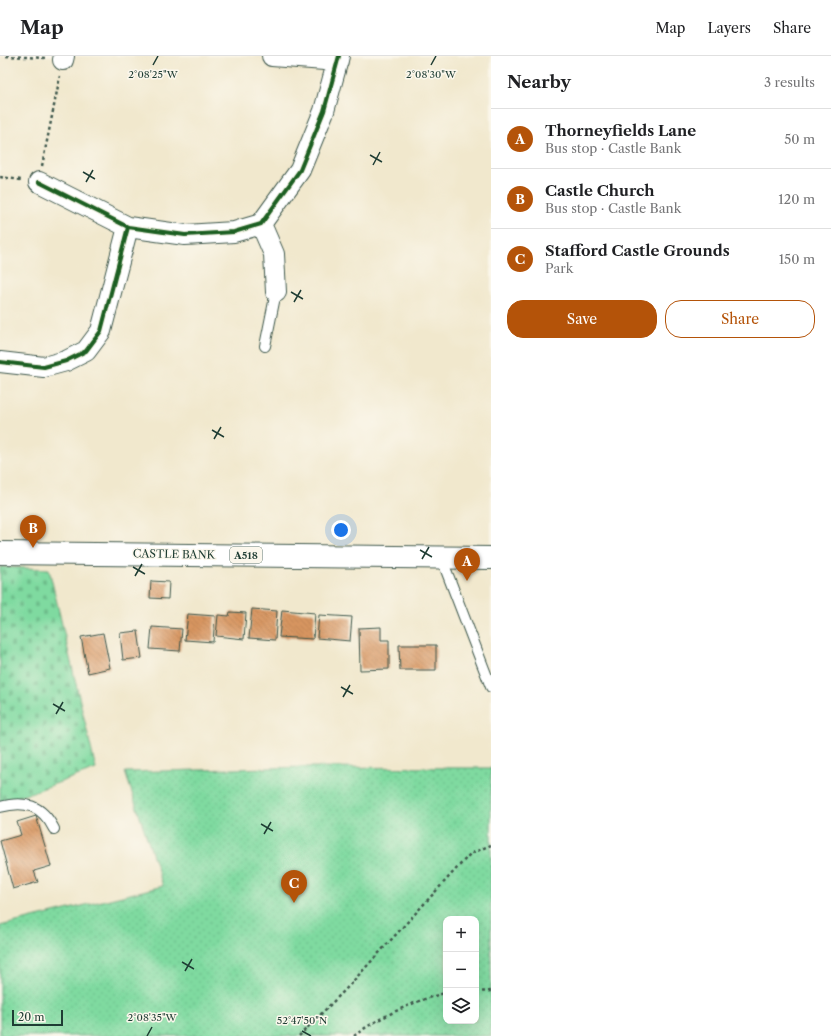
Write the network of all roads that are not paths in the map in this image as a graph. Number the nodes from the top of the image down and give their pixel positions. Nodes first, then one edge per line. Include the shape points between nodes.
1 (272, 56) edge
2 (339, 59) edge
3 (39, 182) road end
4 (261, 224) junction
5 (128, 227) junction
6 (276, 292) joint
7 (265, 346) dead end
8 (0, 362) edge
9 (0, 553) edge
10 (441, 558) junction
11 (491, 558) edge
12 (491, 687) edge
13 (0, 807) edge
14 (54, 829) dead end

1 - 2 street
2 - 4 street via 324,112 300,170
3 - 5 street
4 - 5 street via 234,232 185,235
4 - 6 street via 274,254
5 - 8 street via 101,331 86,351 66,362 44,367
6 - 7 lane
9 - 10 highway, CASTLE BANK / A518
10 - 11 highway, CASTLE BANK / A518
10 - 12 lane
13 - 14 lane via 19,803 29,804 41,812

